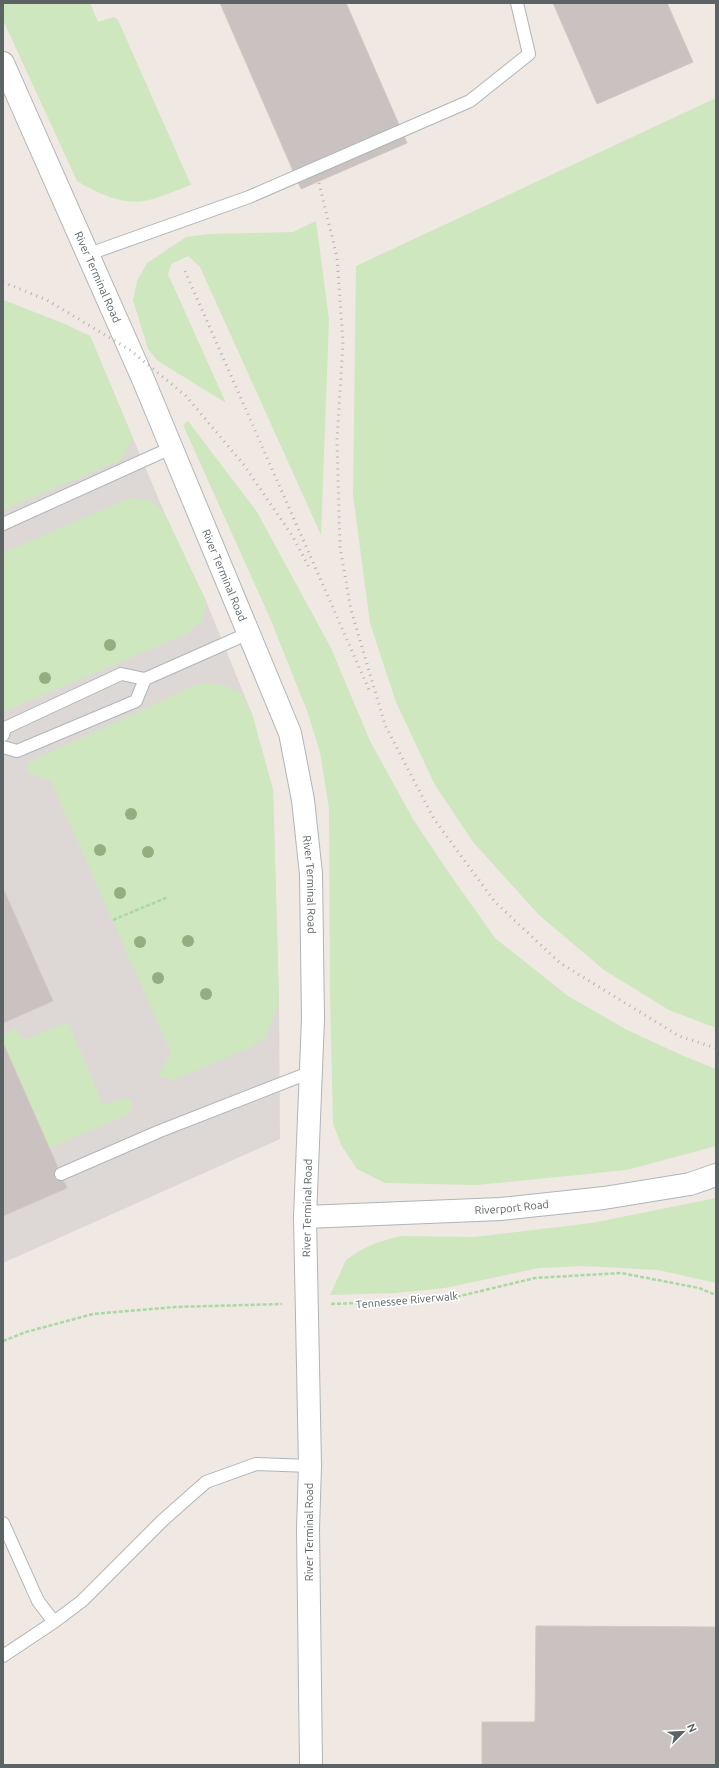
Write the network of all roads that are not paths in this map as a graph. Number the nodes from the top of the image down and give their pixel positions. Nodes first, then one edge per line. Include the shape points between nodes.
1 (517, 3) edge
2 (3, 63) edge
3 (89, 254) junction
4 (171, 448) junction
5 (3, 524) edge
6 (249, 633) junction
7 (145, 679) junction
8 (3, 735) edge
9 (3, 747) edge
10 (311, 1072) junction
11 (61, 1174) dead end
12 (716, 1175) edge
13 (305, 1217) junction
14 (310, 1466) junction
15 (3, 1523) edge
16 (54, 1622) junction
17 (3, 1656) edge
18 (311, 1765) edge

1 - 3 lane via 529,54 470,101 249,197
2 - 3 street, River Terminal Road
3 - 4 street, River Terminal Road
4 - 5 lane
4 - 6 street, River Terminal Road
6 - 7 lane
6 - 10 street, River Terminal Road via 290,733 303,800 311,874
7 - 8 lane via 121,674 5,728
7 - 9 lane via 136,701 17,751
10 - 11 lane via 160,1131
10 - 13 street, River Terminal Road
12 - 13 street, Riverport Road via 682,1186 604,1198 501,1209
13 - 14 street, River Terminal Road
14 - 16 lane via 256,1464 206,1482 163,1520 82,1601
14 - 18 street, River Terminal Road via 308,1529
15 - 16 lane via 38,1601
16 - 17 lane

